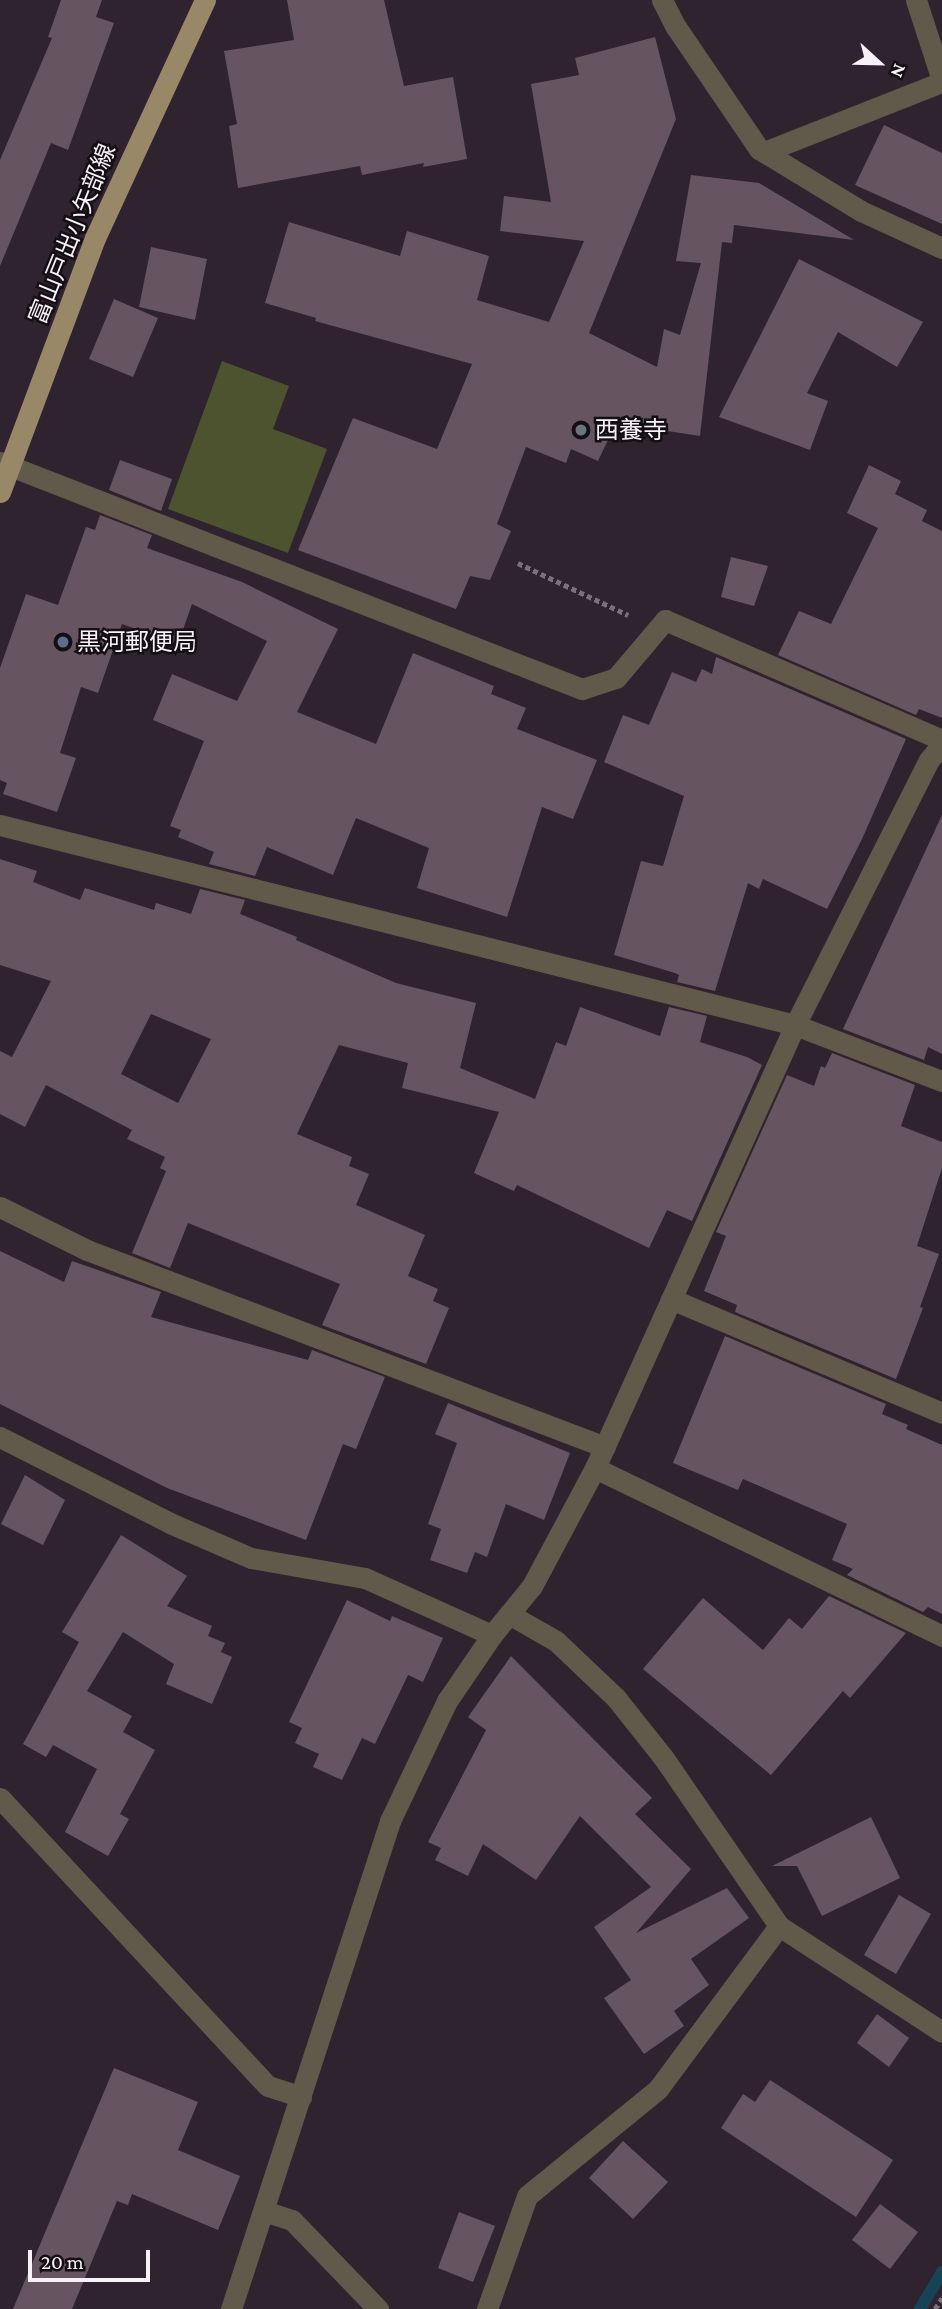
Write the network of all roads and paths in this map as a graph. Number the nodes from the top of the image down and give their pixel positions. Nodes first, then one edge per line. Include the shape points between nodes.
1 (205, 0) edge
2 (662, 0) edge
3 (916, 0) edge
4 (942, 81) edge
5 (764, 152) junction
6 (942, 248) edge
7 (5, 464) edge
8 (0, 492) edge
9 (518, 563) dead end
10 (657, 629) junction
11 (942, 742) edge
12 (0, 825) edge
13 (795, 1025) junction
14 (942, 1081) edge
15 (0, 1207) edge
16 (671, 1299) junction
17 (942, 1413) edge
18 (0, 1437) edge
19 (605, 1447) junction
20 (595, 1468) junction
21 (509, 1614) junction
22 (492, 1635) junction
23 (942, 1636) edge
24 (0, 1798) edge
25 (779, 1926) junction
26 (942, 2032) edge
27 (301, 2096) junction
28 (264, 2211) junction
29 (942, 2298) edge
30 (231, 2309) edge
31 (378, 2309) edge
32 (487, 2309) edge
33 (935, 2309) edge

1 - 7 main road, 富山戸出小矢部線 via 94,238
2 - 5 street
3 - 4 street
4 - 5 street
5 - 6 street via 861,211
7 - 8 main road, 富山戸出小矢部線
7 - 10 street via 582,689 616,678
9 - 10 path
10 - 11 street via 665,620
11 - 13 street
12 - 13 street
13 - 14 street
13 - 16 street
15 - 19 street via 87,1250
16 - 17 street
16 - 19 street
18 - 22 street via 170,1523 251,1558 365,1578
19 - 20 street
20 - 21 street via 532,1586
20 - 23 street
21 - 22 street
21 - 25 street via 556,1641 616,1698 663,1757
22 - 27 street via 447,1701 390,1821
24 - 27 street via 268,2086
25 - 26 street
25 - 32 street via 658,2089 527,2196
27 - 28 street
28 - 30 street
28 - 31 street via 292,2220
29 - 33 path

